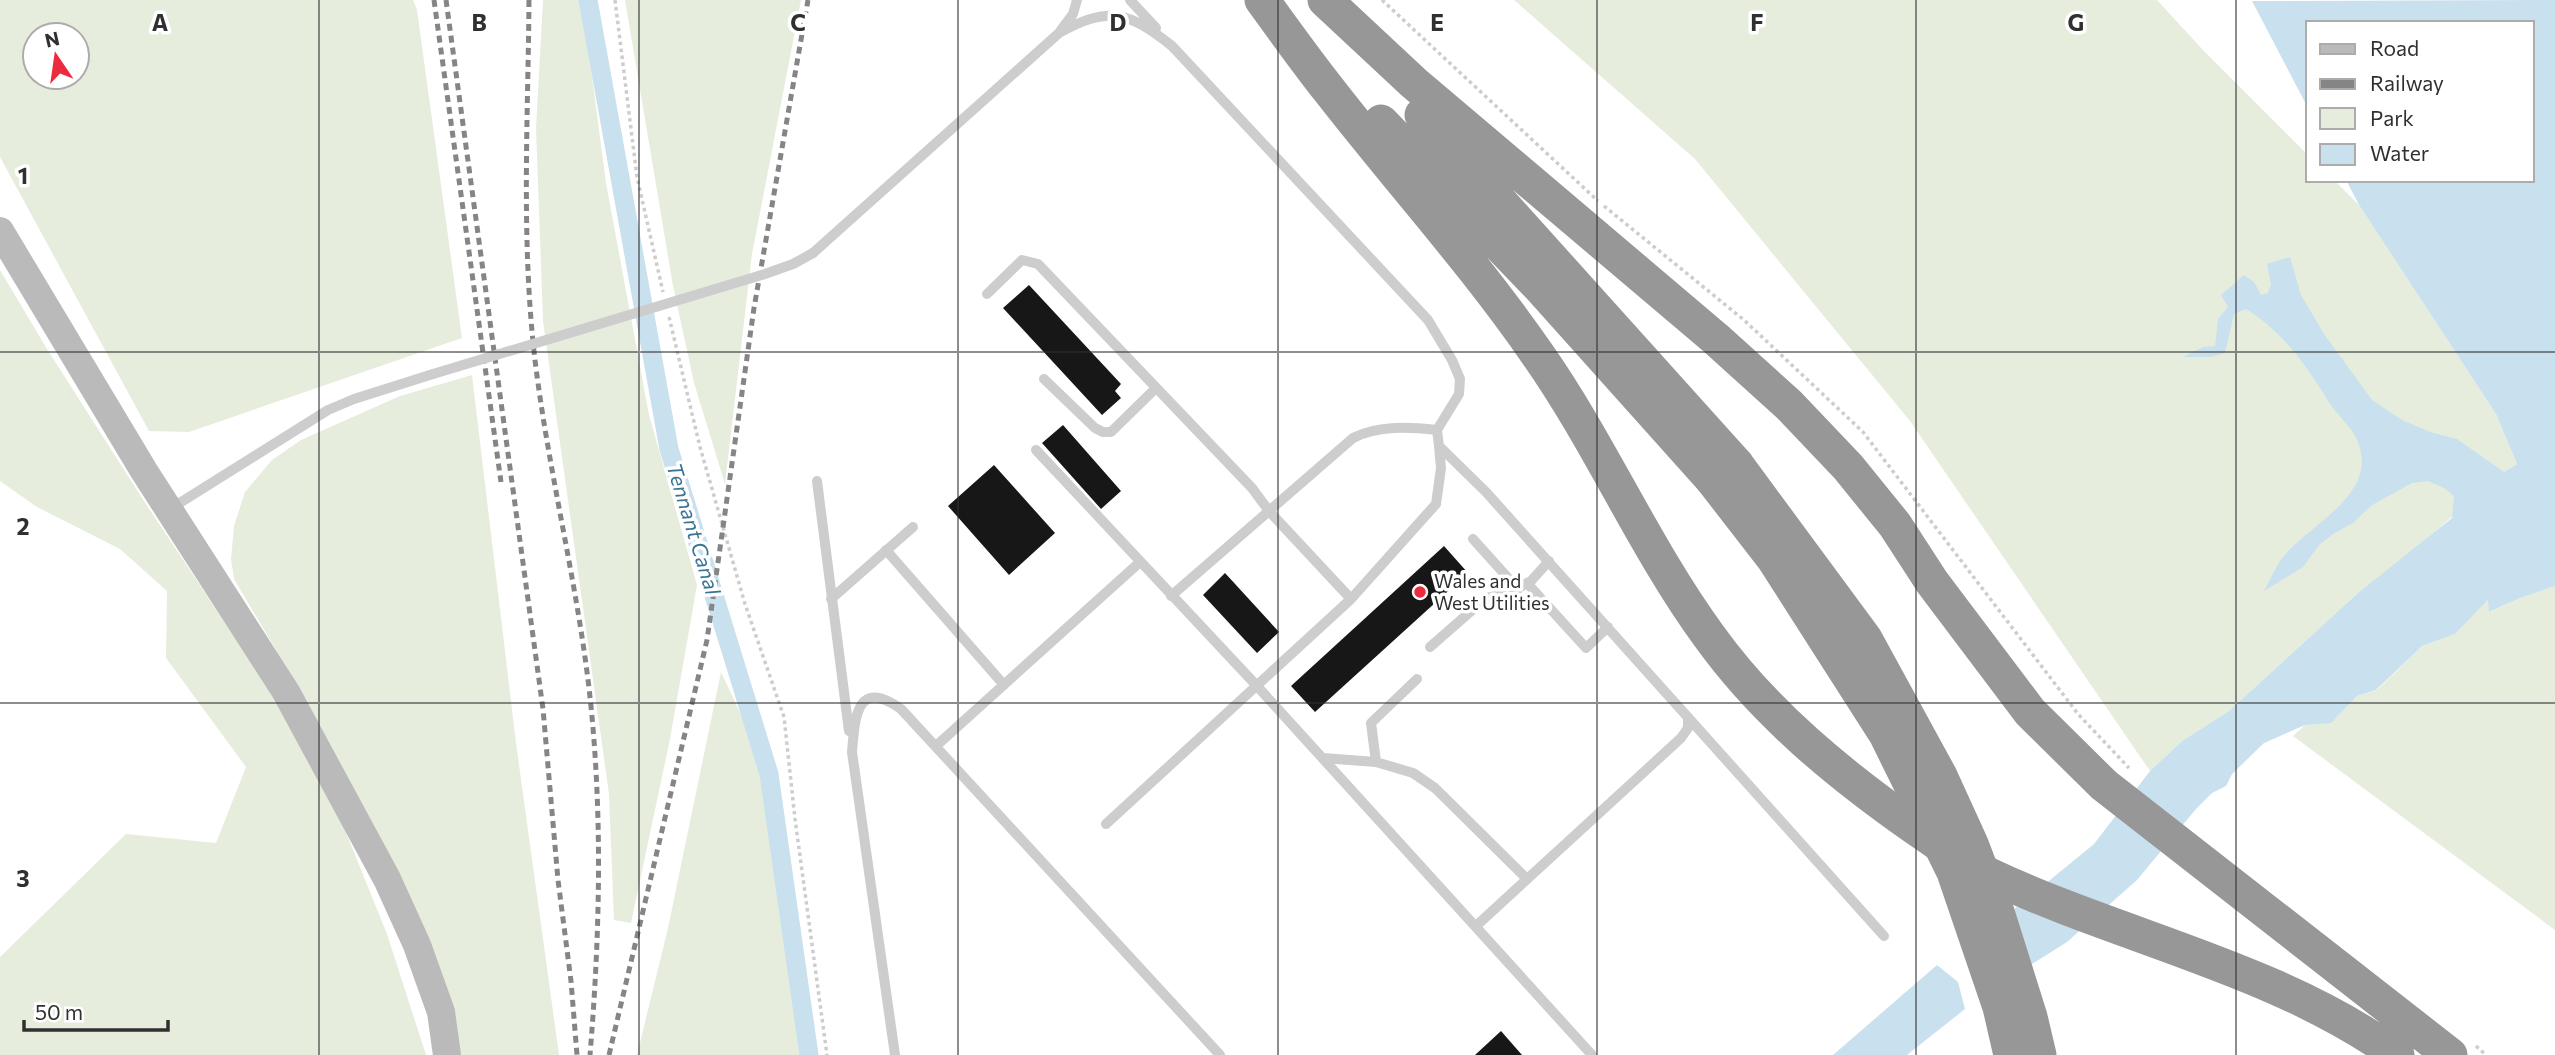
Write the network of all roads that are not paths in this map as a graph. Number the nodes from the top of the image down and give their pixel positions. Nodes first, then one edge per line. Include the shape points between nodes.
1 (1077, 0) edge
2 (1130, 0) edge
3 (1264, 0) edge
4 (1322, 0) edge
5 (1059, 33) junction
6 (1172, 46) junction
7 (0, 231) edge
8 (987, 294) dead end
9 (1044, 379) dead end
10 (1156, 388) junction
11 (1437, 430) junction
12 (1439, 446) junction
13 (1036, 450) dead end
14 (1724, 471) junction
15 (817, 481) dead end
16 (170, 510) junction
17 (1269, 511) junction
18 (913, 527) dead end
19 (1474, 539) dead end
20 (886, 550) junction
21 (1549, 561) junction
22 (1140, 562) junction
23 (1522, 586) junction
24 (1171, 596) junction
25 (831, 599) junction
26 (1351, 599) junction
27 (1608, 627) junction
28 (1430, 647) dead end
29 (1417, 679) dead end
30 (1004, 684) junction
31 (1257, 686) junction
32 (1688, 716) junction
33 (936, 746) junction
34 (852, 752) junction
35 (1322, 758) junction
36 (1376, 762) junction
37 (1106, 824) dead end
38 (1527, 879) junction
39 (1475, 926) junction
40 (1884, 936) dead end
41 (447, 1055) edge
42 (895, 1055) edge
43 (1220, 1055) edge
44 (1592, 1055) edge
45 (2011, 1055) edge
46 (2039, 1055) edge
47 (2398, 1055) edge
48 (2450, 1055) edge

1 - 5 lane
2 - 6 lane
3 - 14 highway
3 - 47 highway, bridge via 1329,90 1535,350 1660,561 1709,636 1762,702 1833,767 1983,872 2269,984
4 - 14 highway
4 - 48 highway via 1789,405 1895,525 2030,712 2104,785
5 - 6 lane via 1101,16 1125,16
5 - 16 lane, bridge via 813,253 793,264 354,399 328,410
6 - 11 lane via 1428,320 1460,379 1459,394
7 - 16 main road
8 - 10 lane via 1022,260 1038,264
9 - 10 lane via 1102,432 1111,432
10 - 17 lane
11 - 12 lane
11 - 17 lane via 1366,431
12 - 21 lane
12 - 26 lane via 1436,504
13 - 22 lane
14 - 45 highway, bridge via 1886,734 1915,790 1973,922
14 - 46 highway, bridge via 1866,639 1940,776 1997,912
15 - 25 lane
16 - 41 main road via 286,692 387,879 441,1012
17 - 24 lane
17 - 26 lane
18 - 20 lane
19 - 23 lane
20 - 25 lane
20 - 30 lane
21 - 23 lane
21 - 27 lane
22 - 24 lane
22 - 30 lane
23 - 27 lane via 1586,648
23 - 28 lane via 1486,598
24 - 31 lane
25 - 34 lane
26 - 31 lane
27 - 32 lane
29 - 36 lane via 1371,723
30 - 33 lane
31 - 35 lane
31 - 37 lane
32 - 38 lane via 1688,728 1681,738
32 - 40 lane
33 - 34 lane via 901,709 887,699 872,698 860,705 855,715
33 - 43 lane
34 - 42 lane
35 - 36 lane
35 - 39 lane
36 - 38 lane via 1413,773 1434,788
38 - 39 lane
39 - 44 lane

